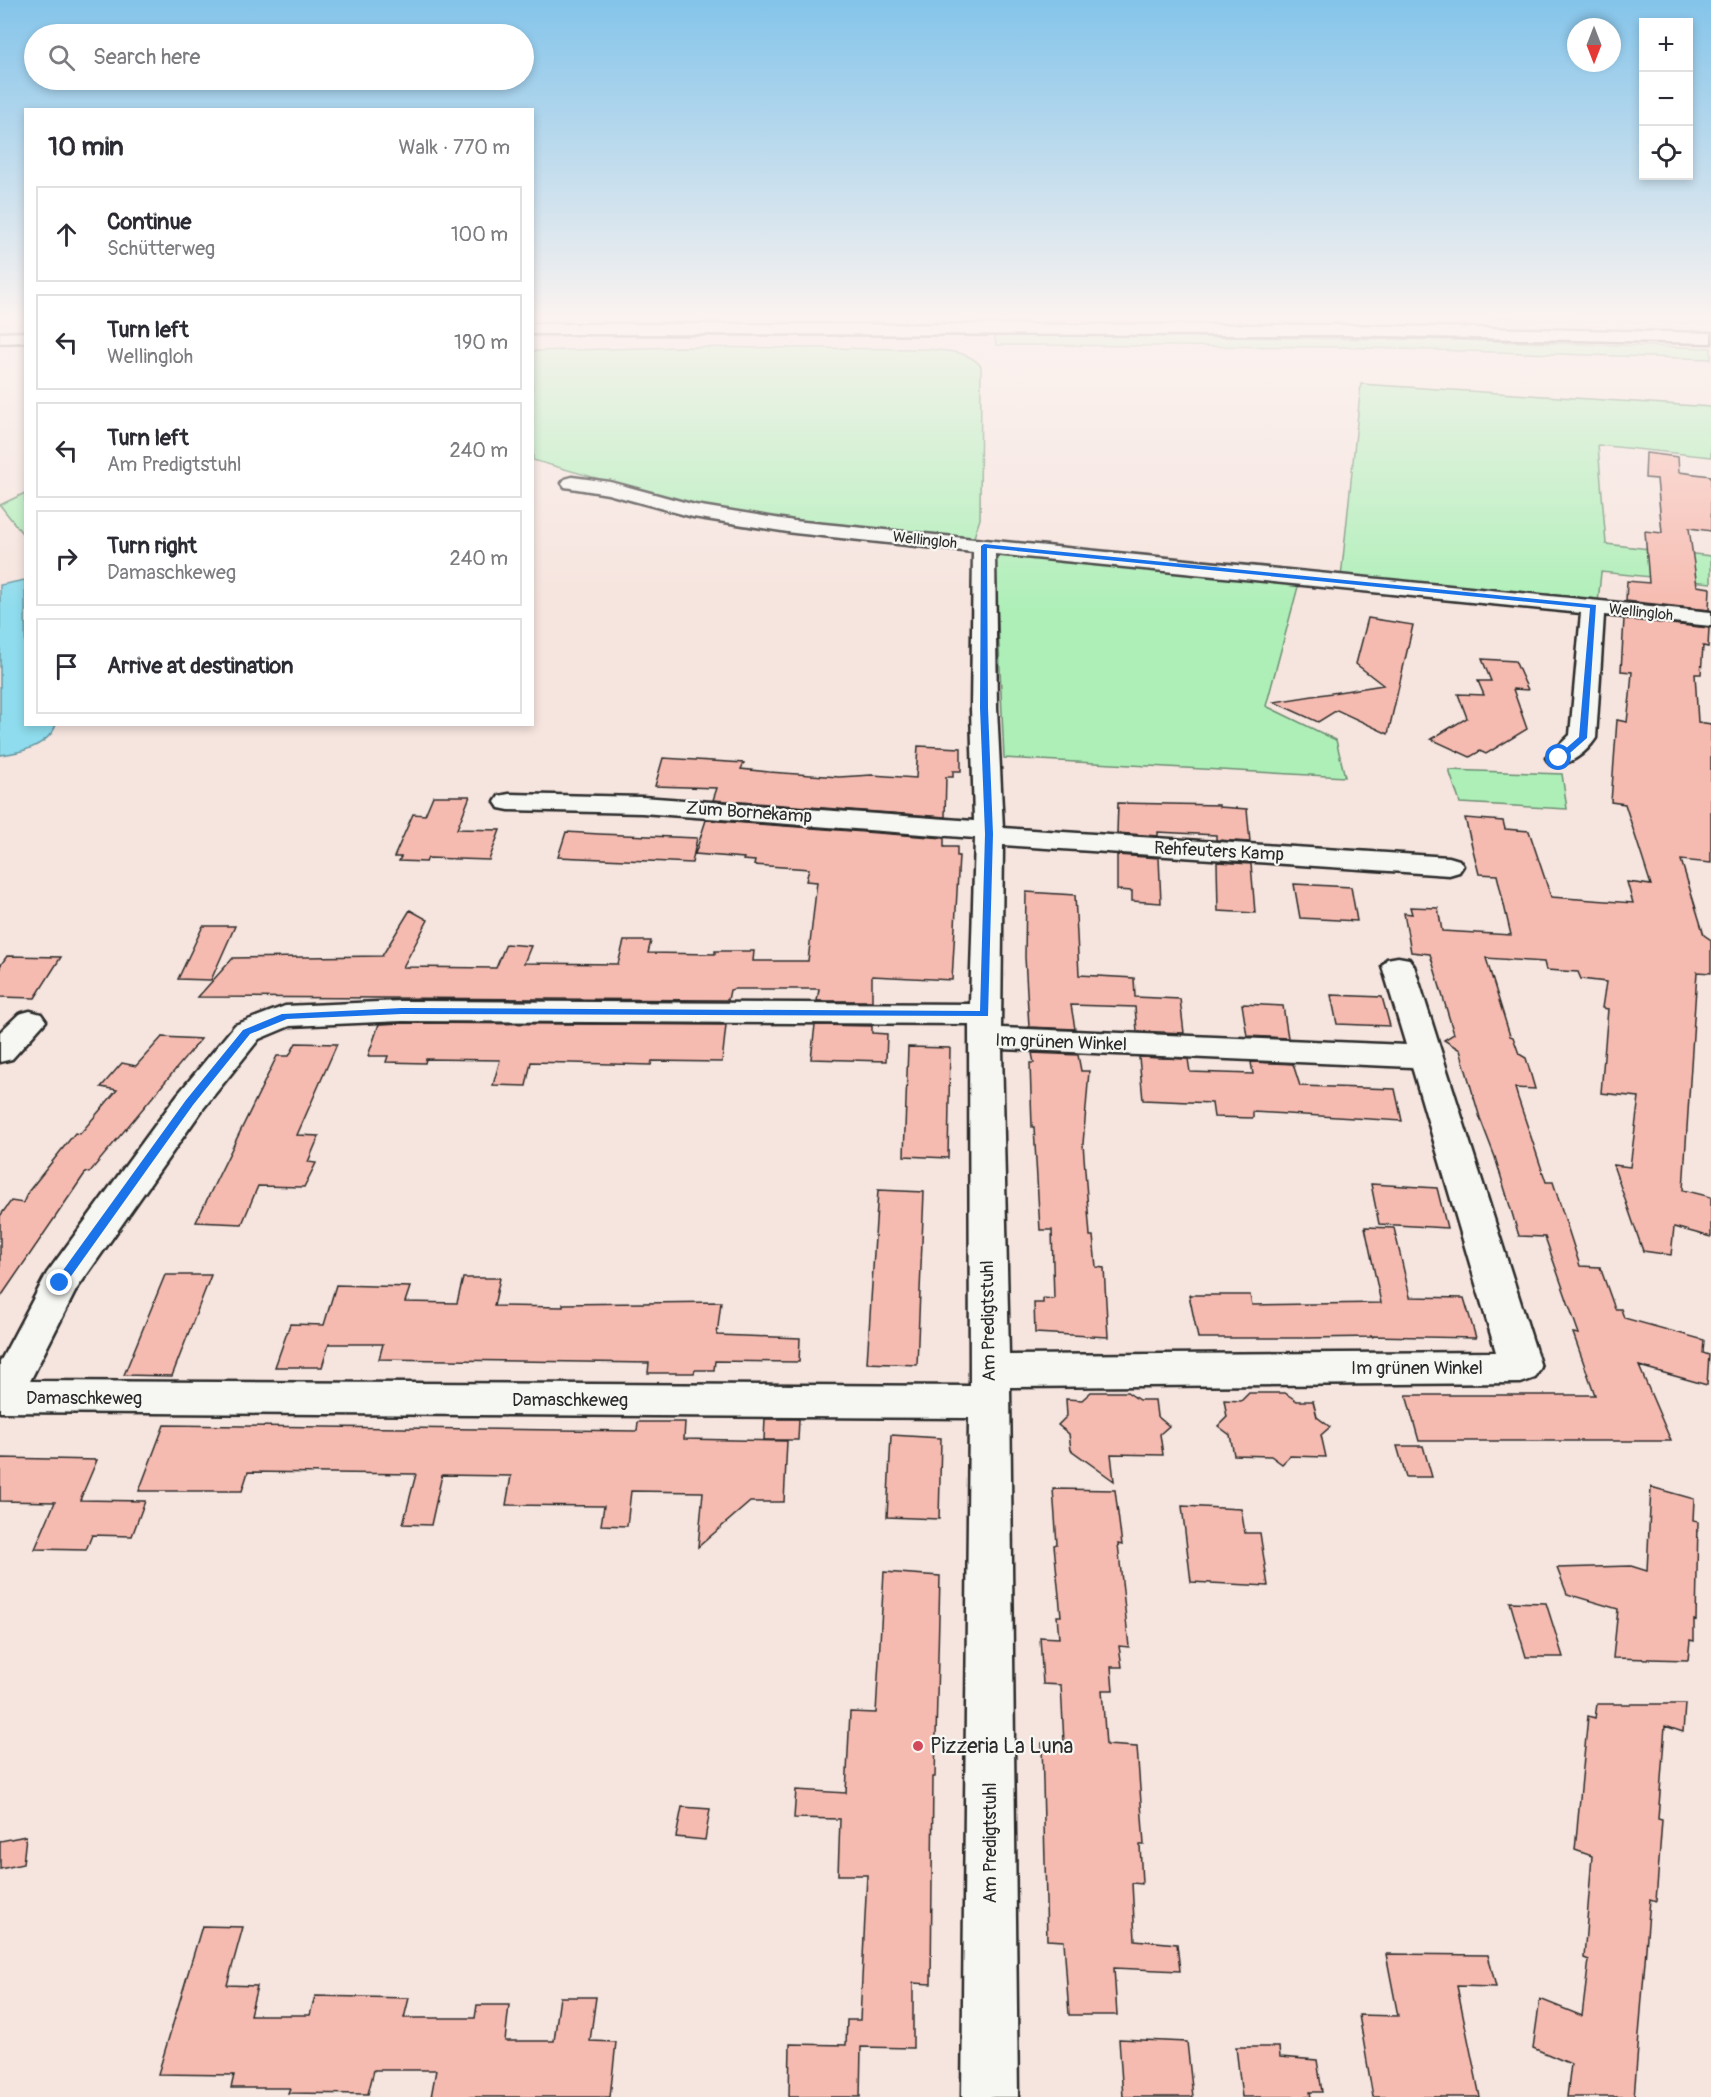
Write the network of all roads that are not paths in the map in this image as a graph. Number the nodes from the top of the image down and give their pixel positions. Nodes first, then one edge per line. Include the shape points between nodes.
1 (572, 483) dead end
2 (984, 546) junction
3 (1593, 607) junction
4 (1711, 619) edge
5 (1559, 758) dead end
6 (508, 802) dead end
7 (989, 834) junction
8 (1449, 866) dead end
9 (1398, 966) dead end
10 (30, 1021) dead end
11 (985, 1026) junction
12 (0, 1051) edge
13 (1426, 1057) junction
14 (989, 1387) junction
15 (990, 2097) edge

1 - 2 main road, Wellingloh via 610,488 742,520
2 - 3 main road, Wellingloh
2 - 7 main road, Am Predigtstuhl
3 - 4 main road, Wellingloh
3 - 5 main road via 1583,738
6 - 7 main road, Zum Bornekamp via 642,805 967,828
7 - 8 main road, Rehfeuters Kamp
7 - 11 main road, Am Predigtstuhl
9 - 13 main road, Im grünen Winkel
10 - 12 main road
11 - 13 main road, Im grünen Winkel
11 - 14 main road, Am Predigtstuhl
11 - 14 main road, Damaschkeweg via 425,1011 285,1016 247,1032 190,1102 60,1283 2,1397
13 - 14 main road, Im grünen Winkel via 1521,1367
14 - 15 main road, Am Predigtstuhl

